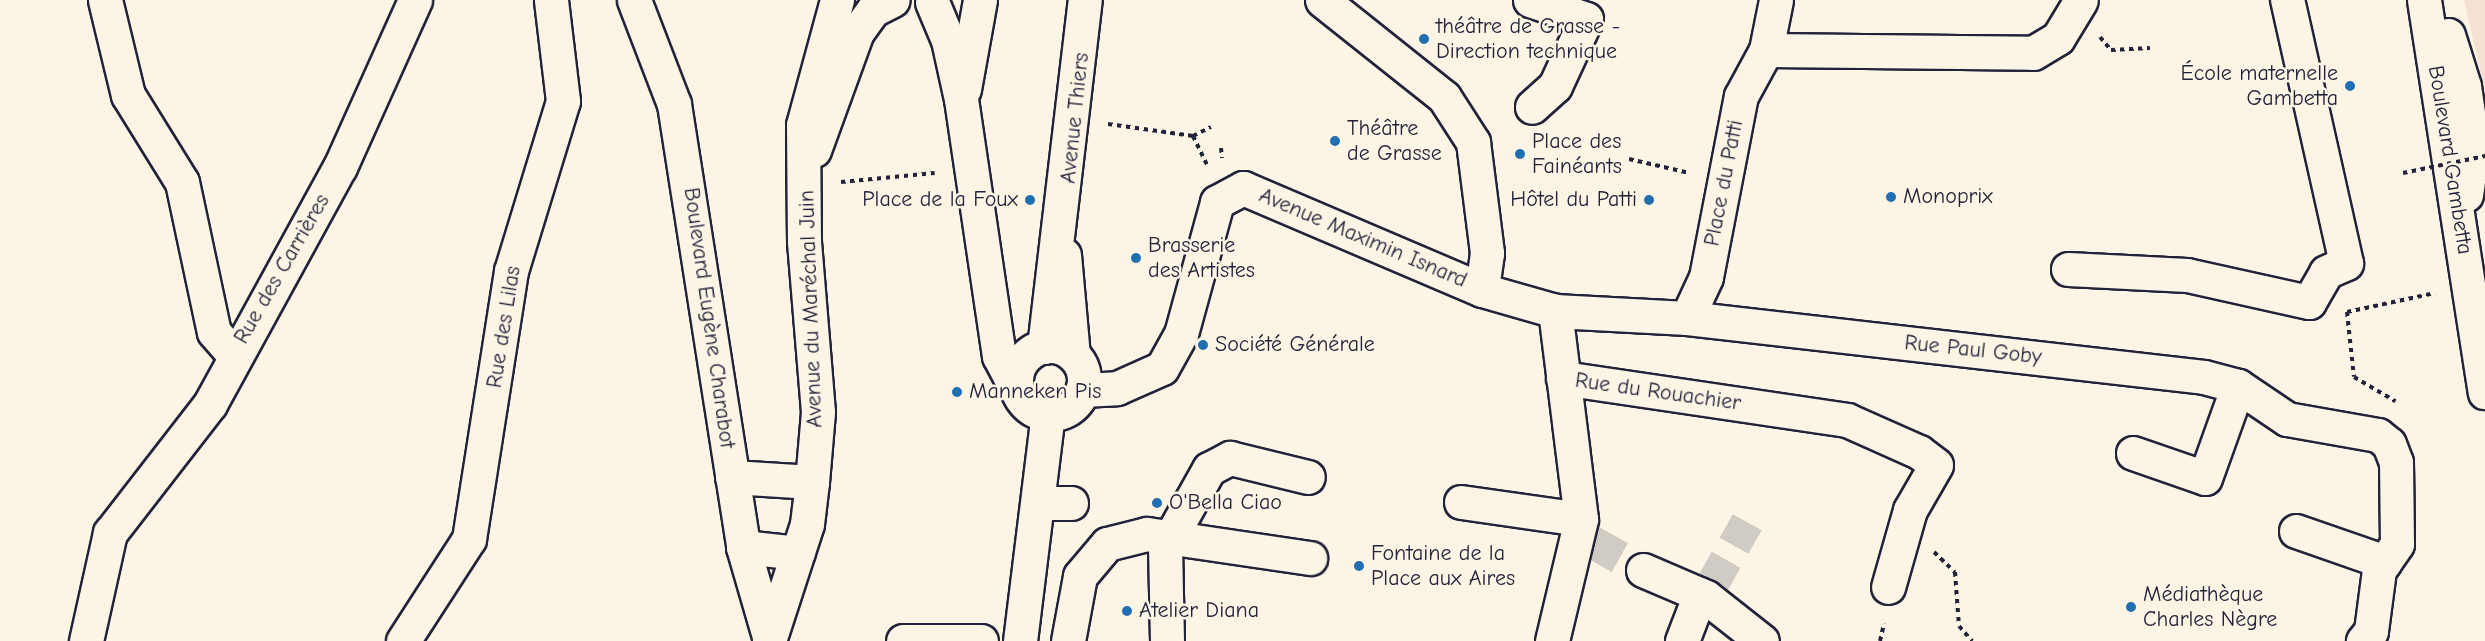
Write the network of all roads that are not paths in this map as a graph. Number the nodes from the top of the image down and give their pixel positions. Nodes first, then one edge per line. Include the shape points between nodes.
1 (105, 0) edge
2 (415, 0) edge
3 (552, 0) edge
4 (634, 0) edge
5 (837, 0) edge
6 (893, 0) edge
7 (980, 0) edge
8 (1530, 0) edge
9 (1776, 0) edge
10 (2287, 0) edge
11 (933, 1) edge
12 (1326, 1) edge
13 (2425, 4) edge
14 (2079, 6) edge
15 (1090, 8) edge
16 (1766, 50) junction
17 (961, 99) junction
18 (1532, 107) dead end
19 (807, 176) junction
20 (2475, 257) edge
21 (2068, 269) dead end
22 (1482, 290) junction
23 (1554, 311) junction
24 (995, 315) junction
25 (1687, 318) junction
26 (1050, 351) junction
27 (233, 354) junction
28 (1563, 378) junction
29 (2238, 386) junction
30 (1082, 390) junction
31 (1018, 392) junction
32 (2485, 392) edge
33 (1048, 414) junction
34 (2133, 453) dead end
35 (732, 477) junction
36 (1308, 477) dead end
37 (812, 482) junction
38 (1461, 502) dead end
39 (1584, 531) junction
40 (2296, 531) dead end
41 (1170, 537) junction
42 (803, 539) junction
43 (743, 547) junction
44 (1310, 558) dead end
45 (2385, 561) junction
46 (1643, 570) tunnel mouth
47 (1888, 586) dead end
48 (1706, 593) junction
49 (769, 640) edge
50 (86, 641) edge
51 (403, 641) edge
52 (903, 641) edge
53 (981, 641) edge
54 (1020, 641) edge
55 (1068, 641) edge
56 (1167, 641) edge
57 (1552, 641) edge
58 (1682, 641) edge
59 (1762, 641) edge
60 (2363, 641) edge

1 - 27 street, Rue des Carrières via 128,95 182,183 214,332
2 - 27 street, Rue des Carrières via 340,167
3 - 51 street, Rue des Lilas via 563,101 511,271 469,539
4 - 35 street, Boulevard Eugène Charabot via 674,104 688,171
5 - 19 street, Avenue du Maréchal Juin via 803,125
6 - 19 street, Avenue du Maréchal Juin via 873,10 857,32
7 - 17 street
8 - 18 street via 1586,19 1554,86
9 - 16 street, Place du Patti
10 - 21 street via 2346,263 2326,272 2309,302 2187,275
11 - 17 street via 948,40
12 - 22 street via 1444,97 1473,142 1487,253
13 - 20 street, Boulevard Gambetta via 2460,214
14 - 16 street via 2058,38 2033,53
15 - 26 street, Avenue Thiers
16 - 25 street, Place du Patti via 1741,96 1706,277
17 - 24 street
19 - 37 street, Avenue du Maréchal Juin via 804,242 818,412
20 - 32 street, Boulevard Gambetta
22 - 23 street, Avenue Maximin Isnard
22 - 30 street, Avenue Maximin Isnard via 1258,192 1227,193 1217,202 1181,334 1162,368 1117,388
23 - 25 street, Rue Paul Goby
23 - 28 street
24 - 26 street
24 - 31 street via 999,356
25 - 29 street, Rue Paul Goby via 2150,370
26 - 30 street via 1084,377
26 - 31 street via 1016,374
27 - 50 street via 210,404 110,533
28 - 39 street
28 - 47 street, Rue du Rouachier via 1847,420 1880,431 1936,465 1910,510
29 - 34 street via 2205,478
29 - 45 street, Rue Paul Goby via 2287,419 2378,435 2389,444 2396,462 2397,544
30 - 33 street via 1070,408
31 - 33 street via 1030,408
33 - 54 street via 1055,502
35 - 37 street
35 - 43 street, Boulevard Eugène Charabot
36 - 41 street via 1241,459 1218,461
37 - 42 street, Avenue du Maréchal Juin
38 - 39 street
39 - 57 street
40 - 45 street
41 - 44 street
41 - 55 street via 1122,538 1107,544 1091,559 1074,597
41 - 56 street via 1162,565
42 - 43 street
42 - 49 street, Avenue du Maréchal Juin
43 - 49 street, Boulevard Eugène Charabot
45 - 60 street via 2371,631
46 - 48 street
48 - 58 street
48 - 59 street
52 - 53 street

